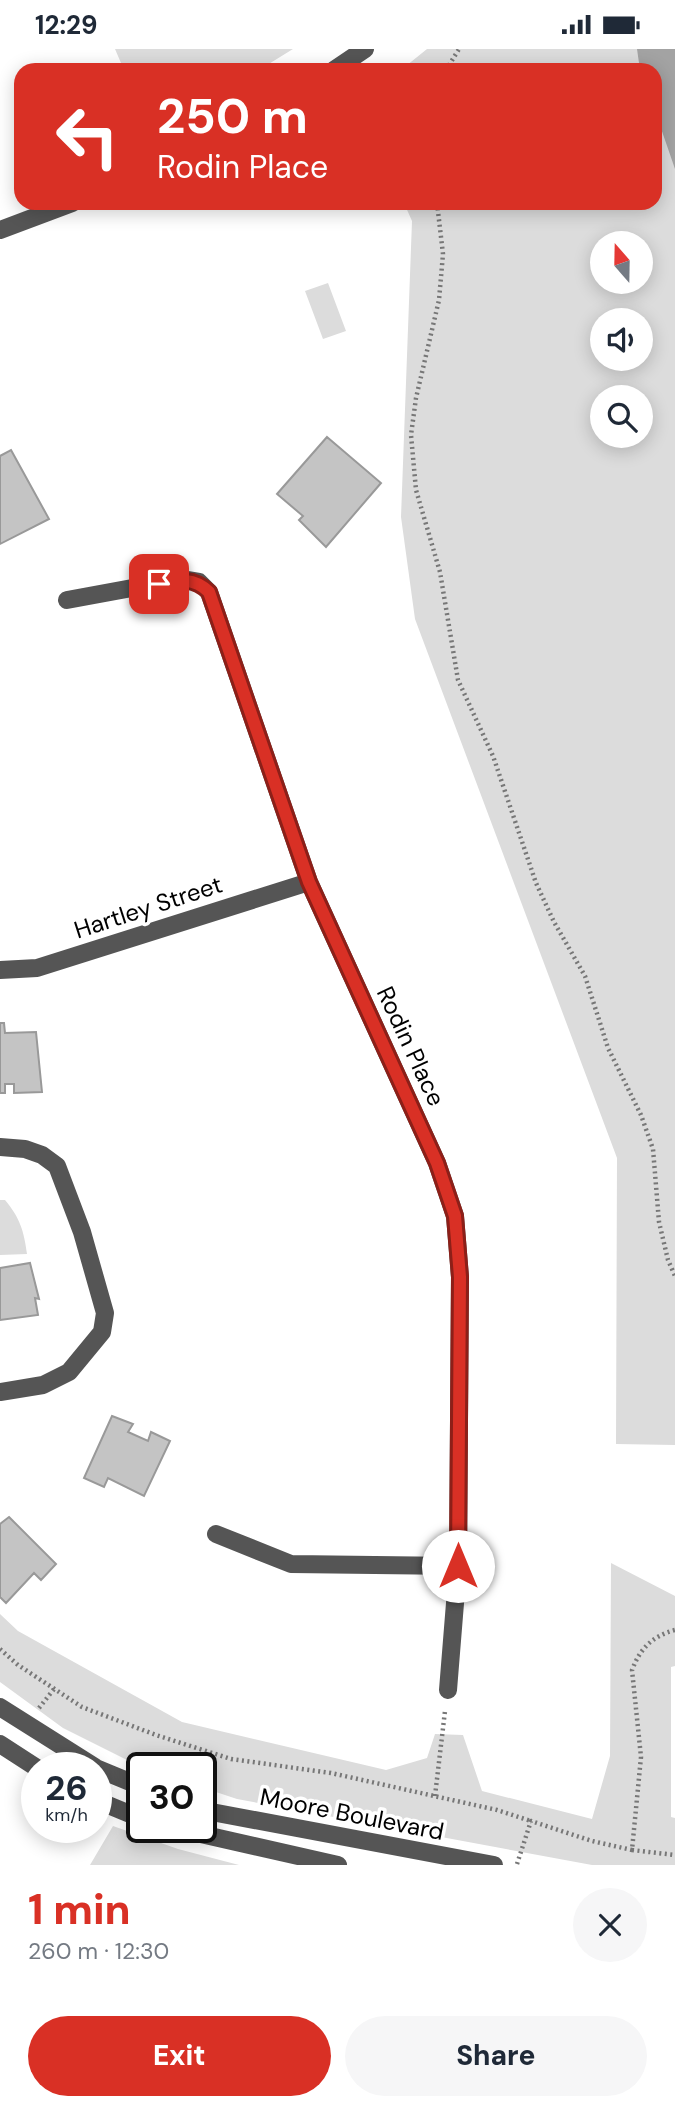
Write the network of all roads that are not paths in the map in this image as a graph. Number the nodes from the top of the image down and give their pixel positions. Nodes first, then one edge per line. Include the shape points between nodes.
1 (365, 49) edge
2 (344, 63) edge
3 (53, 210) edge
4 (0, 230) edge
5 (67, 600) dead end
6 (309, 882) junction
7 (0, 970) edge
8 (0, 1147) edge
9 (0, 1392) edge
10 (216, 1534) dead end
11 (458, 1566) junction
12 (448, 1690) road end
13 (0, 1707) edge
14 (0, 1744) edge
15 (71, 1752) edge
16 (21, 1758) edge
17 (217, 1813) edge
18 (217, 1840) edge
19 (338, 1865) edge
20 (494, 1865) edge

1 - 2 street
3 - 4 street
5 - 6 street, Rodin Place via 181,579 200,582 209,592
6 - 7 street, Hartley Street via 37,968
6 - 11 street, Rodin Place via 437,1163 455,1216 460,1277
8 - 9 street via 25,1149 57,1166 105,1313 102,1332 69,1372 43,1385
10 - 11 street via 291,1564
11 - 12 street, Rodin Place
13 - 15 street
14 - 16 street
17 - 20 street, Moore Boulevard
18 - 19 street

